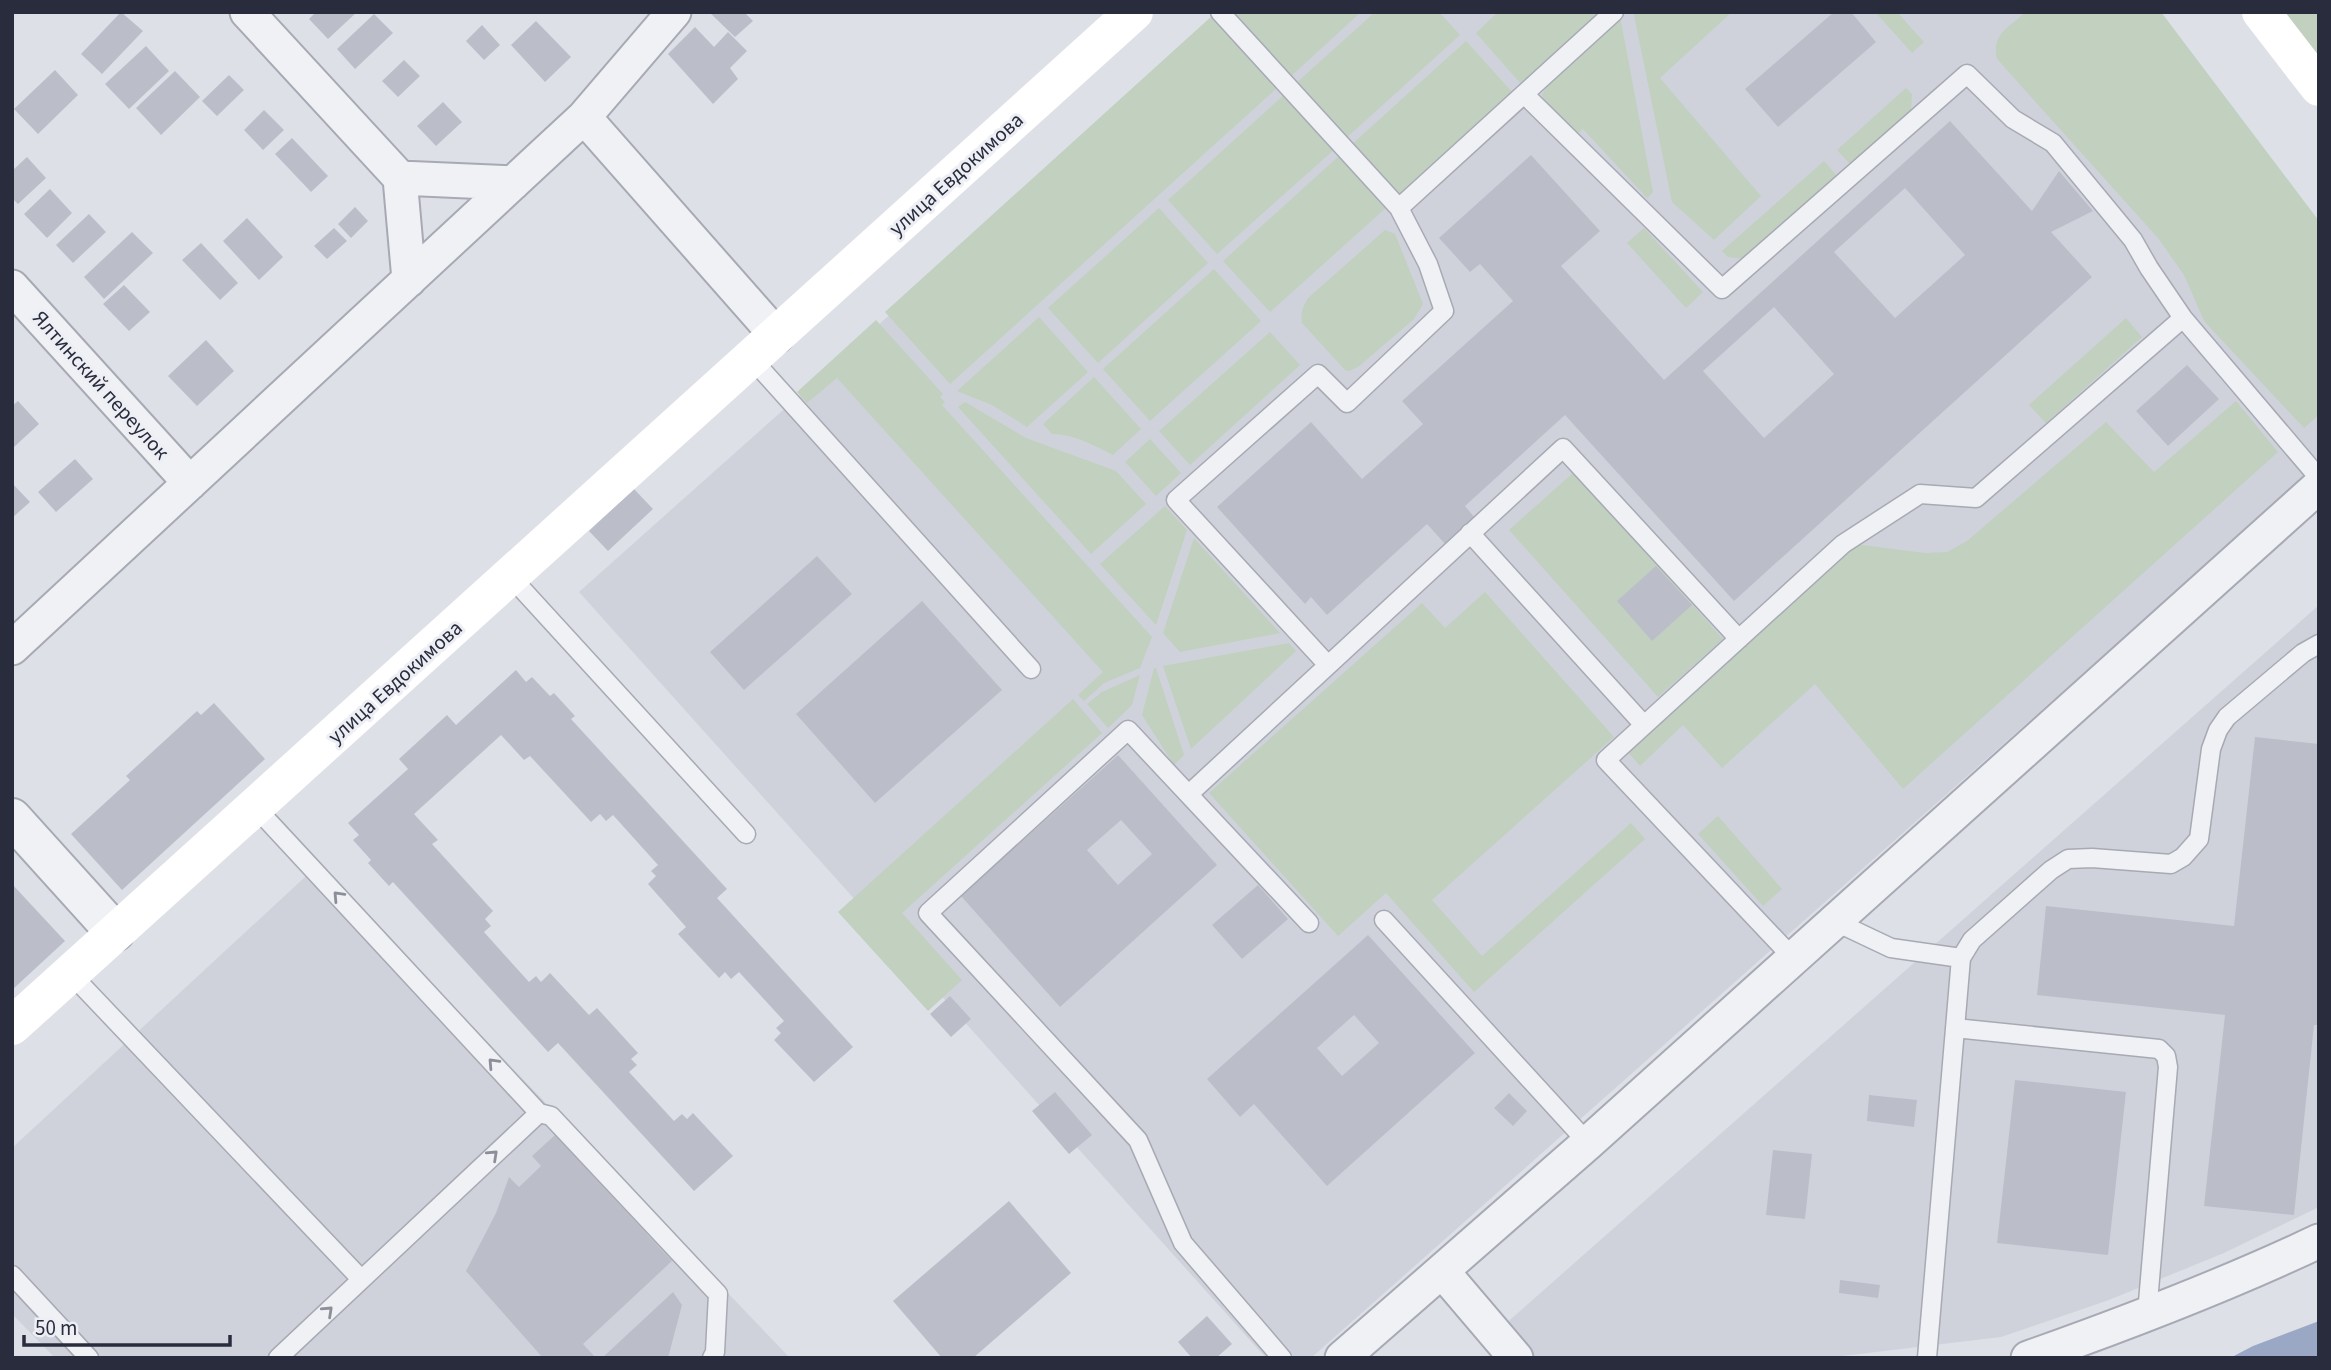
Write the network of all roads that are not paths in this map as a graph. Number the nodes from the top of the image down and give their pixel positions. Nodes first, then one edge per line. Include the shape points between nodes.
1 (247, 12) edge
2 (674, 12) edge
3 (1134, 12) edge
4 (1220, 12) edge
5 (1614, 12) edge
6 (2261, 12) edge
7 (2319, 87) edge
8 (1524, 94) junction
9 (584, 117) junction
10 (400, 178) junction
11 (513, 183) junction
12 (1399, 208) junction
13 (409, 280) junction
14 (12, 287) edge
15 (2183, 318) junction
16 (764, 347) junction
17 (2319, 478) edge
18 (190, 483) junction
19 (2319, 486) edge
20 (1471, 533) junction
21 (511, 577) junction
22 (1739, 639) junction
23 (2319, 644) edge
24 (12, 648) edge
25 (1327, 664) junction
26 (1031, 669) dead end
27 (1644, 725) junction
28 (1189, 794) junction
29 (256, 808) junction
30 (17, 834) edge
31 (746, 834) dead end
32 (1384, 920) dead end
33 (1834, 921) junction
34 (1309, 923) dead end
35 (115, 932) junction
36 (1961, 957) junction
37 (1793, 958) junction
38 (71, 974) junction
39 (12, 1026) edge
40 (1955, 1028) junction
41 (539, 1113) junction
42 (1588, 1143) junction
43 (2319, 1241) edge
44 (1442, 1271) junction
45 (12, 1275) edge
46 (361, 1279) junction
47 (2147, 1314) junction
48 (89, 1358) edge
49 (278, 1358) edge
50 (712, 1358) edge
51 (1282, 1358) edge
52 (1342, 1358) edge
53 (1516, 1358) edge
54 (1927, 1358) edge
55 (2028, 1358) edge

1 - 10 street
2 - 9 street
3 - 16 main road, улица Евдокимова
4 - 12 lane
5 - 8 lane
6 - 7 main road
8 - 12 lane
8 - 15 lane via 1722,289 1967,74 2013,119 2053,143 2133,240
9 - 11 street
9 - 16 street
10 - 11 street
10 - 13 street
11 - 13 street
12 - 25 lane via 1429,264 1444,311 1347,403 1318,374 1176,500
13 - 18 street
14 - 18 street, Ялтинский переулок
15 - 17 lane
15 - 22 lane via 1976,498 1920,494 1843,544
16 - 21 main road, улица Евдокимова
16 - 26 lane
18 - 24 street
19 - 33 street
20 - 22 lane via 1563,448
20 - 25 lane
20 - 27 lane
21 - 29 main road, улица Евдокимова
21 - 31 lane
22 - 27 lane
23 - 36 lane via 2302,653 2227,717 2218,730 2211,749 2199,839 2183,857 2171,864 2068,859 1972,940
25 - 28 lane
27 - 37 lane via 1606,760
28 - 34 lane
28 - 51 lane via 1128,730 928,914 1138,1140 1183,1242
29 - 35 main road, улица Евдокимова
41 -> 29 lane
30 - 35 street
32 - 42 lane
33 - 36 lane via 1891,948
33 - 37 street
35 - 38 main road, улица Евдокимова
36 - 40 lane
37 - 42 street
38 - 39 main road, улица Евдокимова
38 - 46 lane
40 - 47 lane via 2159,1049 2166,1056
40 - 54 lane
46 -> 41 lane
41 - 50 lane via 551,1116 718,1294
42 - 44 street
43 - 47 street
44 - 52 street
44 - 53 street
45 - 48 lane
49 -> 46 lane
47 - 55 street

